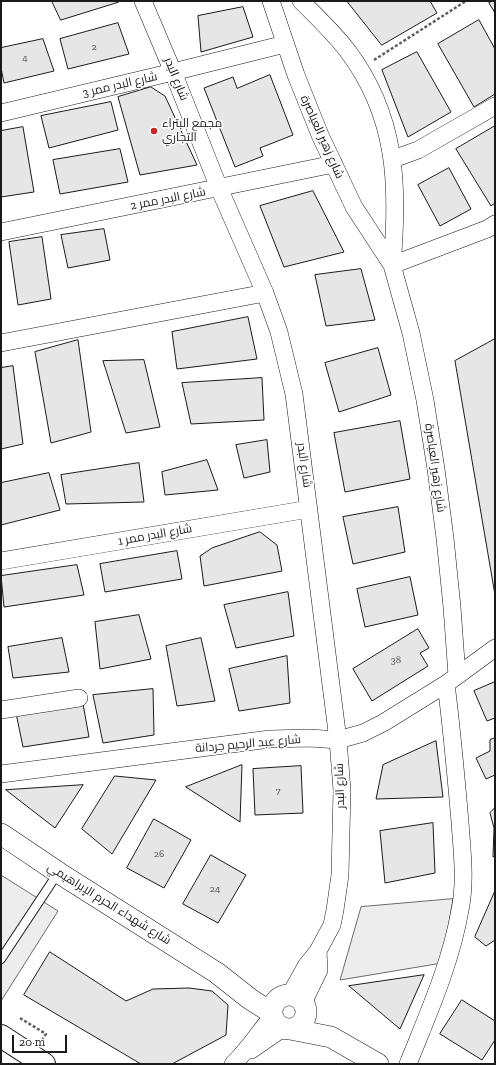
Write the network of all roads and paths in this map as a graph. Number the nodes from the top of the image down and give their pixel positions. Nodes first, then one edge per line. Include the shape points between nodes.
1 (143, 1) edge
2 (271, 1) edge
3 (301, 1) edge
4 (466, 1) edge
5 (285, 44) junction
6 (360, 69) junction
7 (173, 72) junction
8 (495, 106) edge
9 (1, 113) edge
10 (393, 159) junction
11 (334, 164) junction
12 (219, 188) junction
13 (495, 224) edge
14 (1, 232) edge
15 (392, 264) junction
16 (265, 294) junction
17 (1, 343) edge
18 (310, 509) junction
19 (1, 561) edge
20 (495, 648) edge
21 (452, 680) junction
22 (79, 698) dead end
23 (1, 710) edge
24 (338, 740) junction
25 (1, 774) edge
26 (1, 834) edge
27 (59, 873) junction
28 (1, 959) edge
29 (217, 973) junction
30 (296, 1001) junction
31 (20, 1018) dead end
32 (279, 1022) junction
33 (46, 1034) dead end
34 (1, 1036) edge
35 (331, 1037) junction
36 (238, 1059) edge
37 (44, 1064) edge
38 (378, 1064) edge
39 (408, 1064) edge

1 - 7 street, شارع البدر
2 - 5 street, شارع زهير العياصرة
3 - 6 street, شارع زهير العياصرة via 332,31
4 - 6 path
5 - 7 street, شارع البدر ممر 3
5 - 11 street, شارع زهير العياصرة via 307,105
6 - 10 street, شارع زهير العياصرة via 381,113
7 - 9 street, شارع البدر ممر 3
7 - 12 street, شارع البدر
8 - 10 street via 418,150
10 - 15 street, شارع زهير العياصرة via 395,212
11 - 12 street, شارع البدر ممر 2
11 - 15 street, شارع زهير العياصرة via 354,207
12 - 14 street, شارع البدر ممر 2
12 - 16 street, شارع البدر
13 - 15 street
15 - 21 street, شارع زهير العياصرة via 411,333 436,469 448,568
16 - 17 street
16 - 18 street, شارع البدر via 279,332 294,394
18 - 19 street, شارع البدر ممر 1
18 - 24 street, شارع البدر
20 - 21 street, شارع عبد الرحيم جردانة
21 - 24 street, شارع عبد الرحيم جردانة via 383,723 363,733
21 - 39 street, شارع زهير العياصرة via 463,866 461,909 442,978
22 - 23 street
24 - 25 street, شارع عبد الرحيم جردانة via 270,739
24 - 30 street, شارع البدر via 342,790 340,875 335,910 332,925 318,951 319,970
26 - 27 street, شارع شهداء الحرم الإبراهيمي
27 - 28 lane
27 - 29 street, شارع شهداء الحرم الإبراهيمي
29 - 30 street, شارع شهداء الحرم الإبراهيمي
29 - 32 street, شارع شهداء الحرم الإبراهيمي
30 - 32 street via 275,1002
30 - 32 street via 305,1016 302,1022 296,1027
30 - 35 street, شارع شهداء الحرم الإبراهيمي
31 - 33 path
32 - 35 street, شارع شهداء الحرم الإبراهيمي
32 - 36 street via 256,1036
34 - 37 main road
35 - 38 street, شارع شهداء الحرم الإبراهيمي

